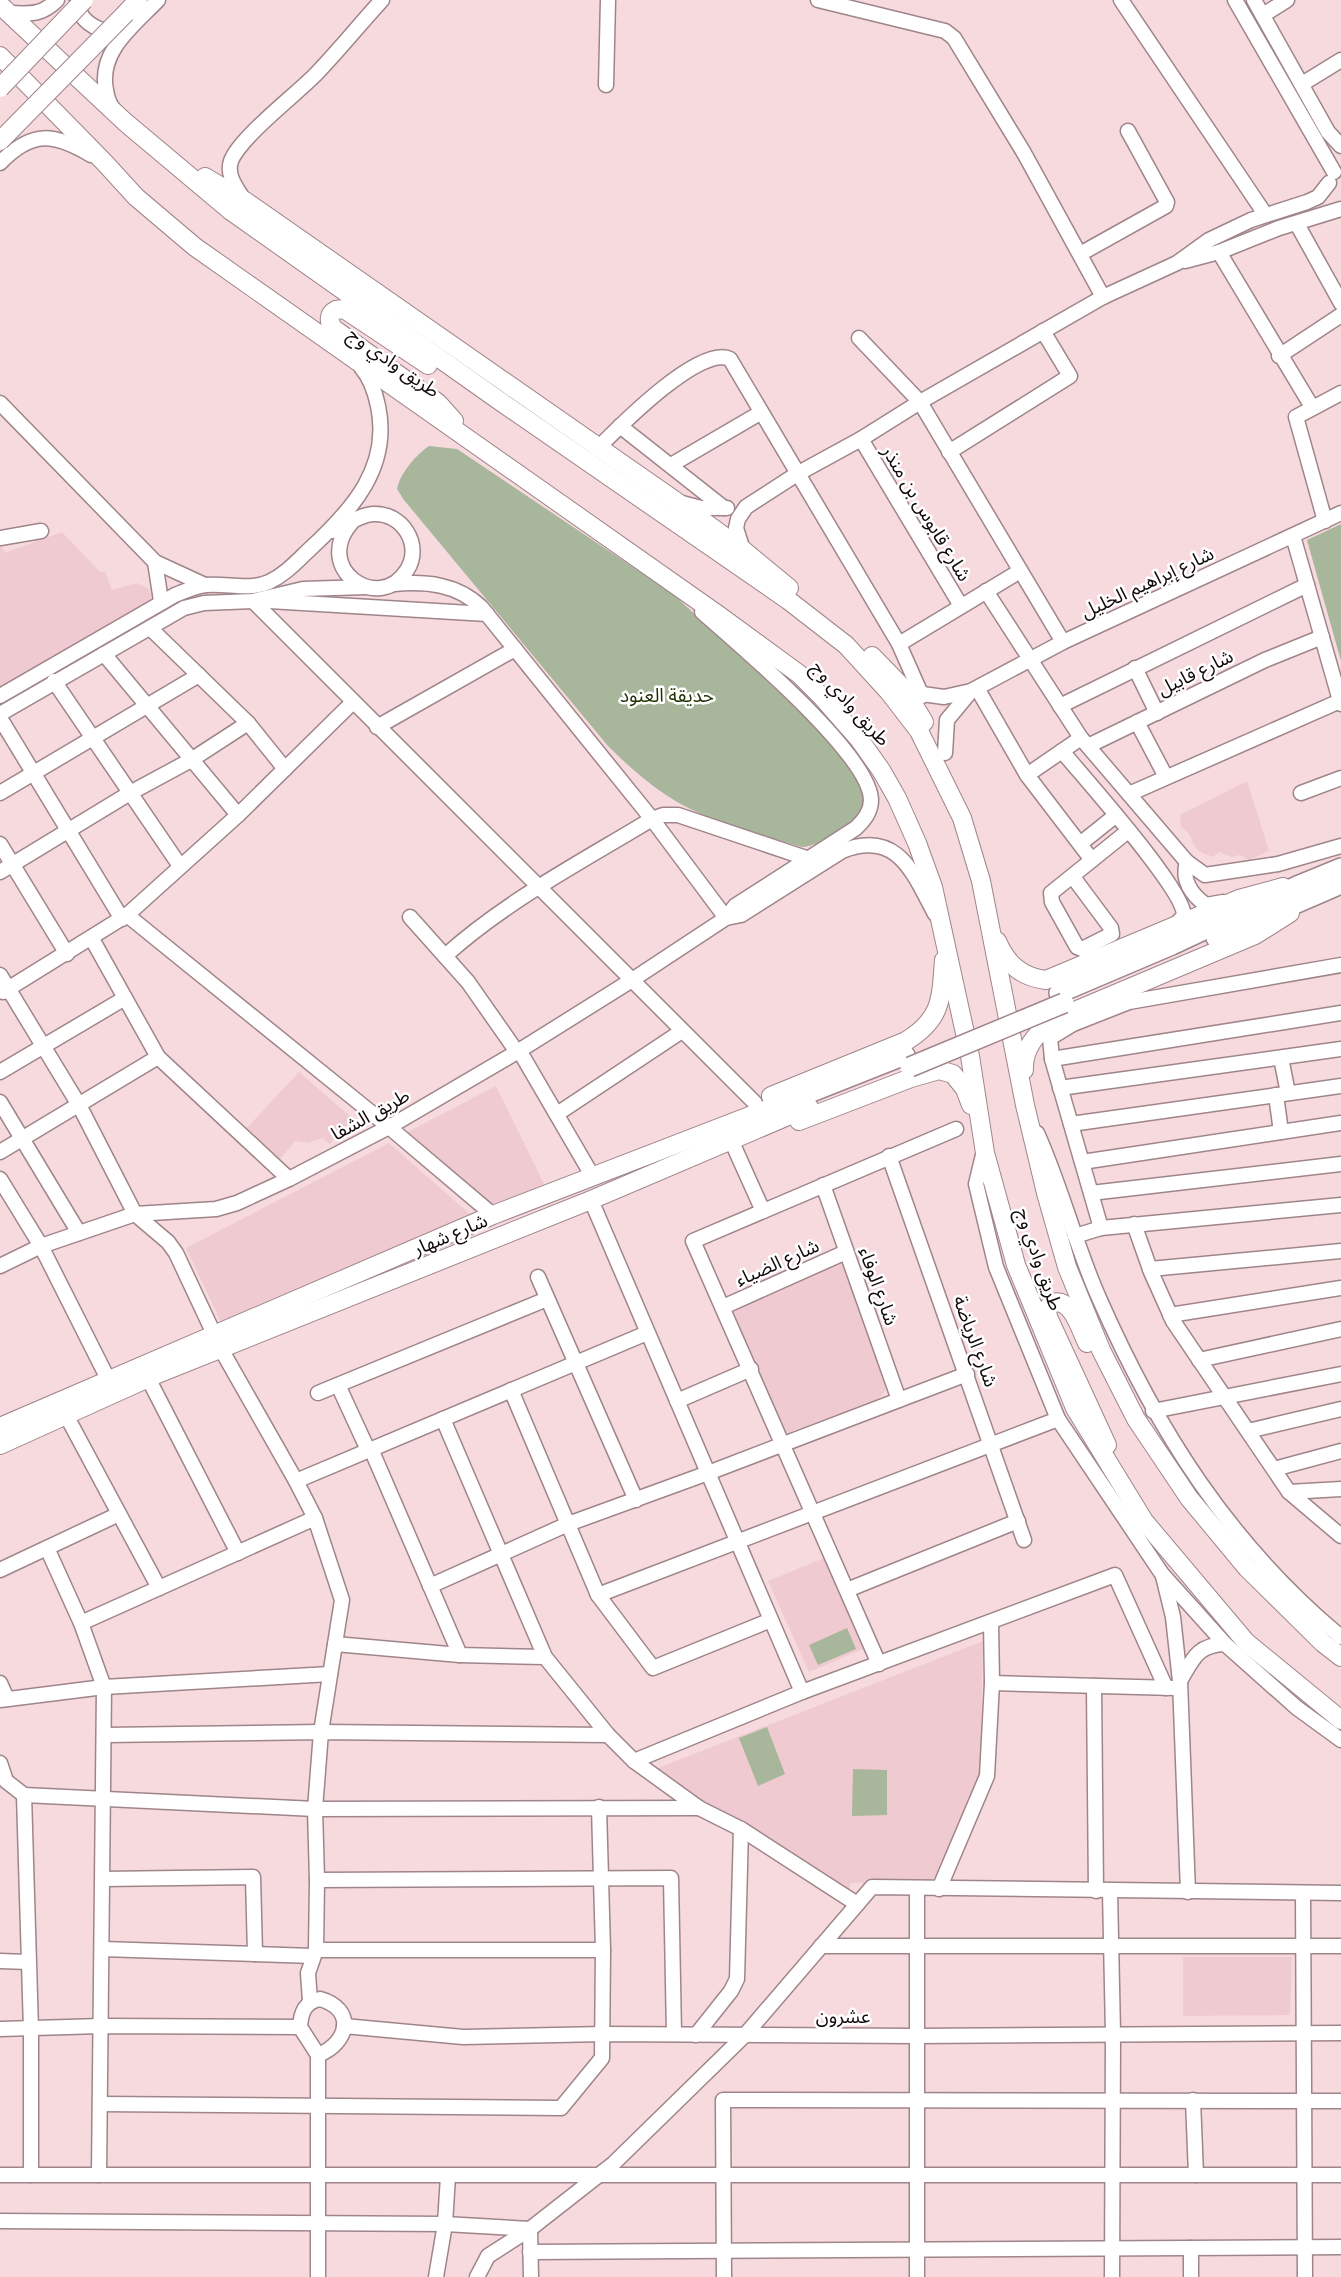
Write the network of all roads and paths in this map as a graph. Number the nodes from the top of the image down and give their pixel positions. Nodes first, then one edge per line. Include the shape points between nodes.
1 (57, 0) edge
2 (77, 0) edge
3 (84, 0) edge
4 (158, 0) edge
5 (382, 0) edge
6 (608, 0) edge
7 (818, 0) edge
8 (1121, 0) edge
9 (1235, 0) edge
10 (1254, 0) edge
11 (1287, 0) edge
12 (134, 10) edge
13 (4, 12) edge
14 (1263, 15) junction
15 (0, 56) edge
16 (1341, 60) edge
17 (1302, 84) junction
18 (606, 85) dead end
19 (0, 88) edge
20 (1322, 121) junction
21 (125, 122) junction
22 (1309, 129) junction
23 (1128, 131) dead end
24 (0, 141) edge
25 (1341, 146) edge
26 (159, 149) junction
27 (104, 162) junction
28 (0, 163) edge
29 (1335, 173) edge
30 (245, 201) junction
31 (1341, 207) edge
32 (1265, 214) junction
33 (1297, 224) junction
34 (1219, 252) junction
35 (1080, 254) junction
36 (1177, 263) junction
37 (1103, 298) junction
38 (1341, 303) edge
39 (1341, 315) edge
40 (1043, 331) junction
41 (859, 338) dead end
42 (1279, 356) junction
43 (353, 359) junction
44 (1341, 393) edge
45 (496, 399) junction
46 (920, 402) junction
47 (0, 403) edge
48 (1311, 407) junction
49 (760, 413) junction
50 (620, 426) junction
51 (861, 439) junction
52 (472, 442) junction
53 (597, 449) junction
54 (949, 452) junction
55 (671, 465) junction
56 (797, 474) junction
57 (674, 500) junction
58 (746, 507) junction
59 (724, 508) junction
60 (1341, 513) edge
61 (1325, 521) junction
62 (348, 522) junction
63 (41, 531) dead end
64 (1293, 536) junction
65 (0, 538) edge
66 (743, 550) junction
67 (155, 562) junction
68 (1020, 570) junction
69 (670, 581) junction
70 (394, 584) junction
71 (205, 585) junction
72 (1307, 585) junction
73 (366, 587) junction
74 (986, 591) junction
75 (160, 601) junction
76 (253, 601) junction
77 (961, 606) junction
78 (487, 614) junction
79 (150, 628) junction
80 (1322, 637) junction
81 (1063, 642) junction
82 (899, 644) junction
83 (515, 649) junction
84 (104, 654) junction
85 (1030, 659) junction
86 (1135, 668) junction
87 (199, 675) junction
88 (54, 681) junction
89 (904, 689) junction
90 (974, 690) junction
91 (0, 696) edge
92 (922, 696) junction
93 (353, 702) junction
94 (1340, 702) edge
95 (1060, 706) junction
96 (148, 708) junction
97 (1157, 713) junction
98 (0, 716) edge
99 (1137, 722) junction
100 (248, 723) junction
101 (377, 727) junction
102 (92, 738) junction
103 (1084, 742) junction
104 (1062, 751) junction
105 (945, 753) junction
106 (191, 760) junction
107 (285, 769) junction
108 (34, 773) junction
109 (1027, 775) junction
110 (1166, 777) junction
111 (1341, 778) edge
112 (0, 793) edge
113 (130, 793) junction
114 (1301, 793) dead end
115 (1129, 794) junction
116 (237, 815) junction
117 (1115, 816) junction
118 (652, 819) junction
119 (68, 830) junction
120 (1128, 831) junction
121 (0, 844) edge
122 (1080, 844) junction
123 (1341, 846) edge
124 (808, 859) junction
125 (1092, 860) junction
126 (180, 866) junction
127 (1186, 867) junction
128 (6, 868) edge
129 (1341, 868) edge
130 (1073, 877) junction
131 (981, 881) junction
132 (1169, 881) junction
133 (1341, 884) edge
134 (1297, 886) junction
135 (538, 888) junction
136 (1320, 894) junction
137 (1239, 899) junction
138 (125, 917) junction
139 (410, 917) dead end
140 (726, 918) junction
141 (988, 921) junction
142 (940, 924) junction
143 (1175, 925) junction
144 (92, 939) junction
145 (946, 943) junction
146 (67, 954) junction
147 (445, 956) junction
148 (1341, 965) edge
149 (0, 975) edge
150 (632, 980) junction
151 (4, 991) edge
152 (125, 998) junction
153 (1061, 998) junction
154 (1341, 1013) edge
155 (682, 1031) junction
156 (43, 1046) junction
157 (1341, 1049) edge
158 (518, 1051) junction
159 (158, 1057) junction
160 (1281, 1058) junction
161 (1052, 1059) junction
162 (0, 1072) edge
163 (1341, 1086) edge
164 (1060, 1088) junction
165 (1282, 1094) junction
166 (806, 1101) junction
167 (0, 1102) edge
168 (755, 1103) junction
169 (79, 1105) junction
170 (1025, 1105) junction
171 (557, 1114) junction
172 (1341, 1122) edge
173 (1071, 1124) junction
174 (388, 1127) junction
175 (956, 1129) dead end
176 (1281, 1132) junction
177 (22, 1139) junction
178 (731, 1140) junction
179 (983, 1143) junction
180 (676, 1145) junction
181 (0, 1152) edge
182 (889, 1156) junction
183 (1082, 1162) junction
184 (1341, 1164) edge
185 (593, 1177) junction
186 (0, 1179) edge
187 (289, 1179) junction
188 (823, 1185) junction
189 (1091, 1193) junction
190 (591, 1200) junction
191 (1341, 1205) edge
192 (763, 1211) junction
193 (135, 1214) junction
194 (493, 1216) junction
195 (1134, 1224) junction
196 (1101, 1228) junction
197 (79, 1233) junction
198 (1075, 1236) junction
199 (41, 1246) junction
200 (1341, 1251) edge
201 (846, 1252) junction
202 (0, 1266) edge
203 (1150, 1269) junction
204 (538, 1276) dead end
205 (1341, 1288) edge
206 (547, 1299) junction
207 (723, 1307) junction
208 (1170, 1315) junction
209 (1341, 1329) edge
210 (647, 1333) junction
211 (217, 1341) junction
212 (1199, 1360) junction
213 (575, 1363) junction
214 (751, 1369) junction
215 (967, 1374) junction
216 (1341, 1374) edge
217 (148, 1378) junction
218 (108, 1379) junction
219 (338, 1385) junction
220 (511, 1390) junction
221 (318, 1393) dead end
222 (1224, 1395) junction
223 (899, 1399) junction
224 (677, 1401) junction
225 (1341, 1409) edge
226 (1153, 1410) junction
227 (65, 1415) junction
228 (443, 1419) junction
229 (1058, 1419) junction
230 (0, 1427) edge
231 (1248, 1431) junction
232 (783, 1443) junction
233 (0, 1445) edge
234 (992, 1445) junction
235 (369, 1450) junction
236 (1341, 1451) edge
237 (1161, 1456) junction
238 (1274, 1469) junction
239 (708, 1474) junction
240 (296, 1481) junction
241 (1124, 1489) junction
242 (1341, 1489) edge
243 (1289, 1492) junction
244 (636, 1500) junction
245 (813, 1513) junction
246 (119, 1514) junction
247 (315, 1518) junction
248 (1018, 1521) junction
249 (568, 1524) junction
250 (1341, 1536) edge
251 (1024, 1540) dead end
252 (738, 1542) junction
253 (47, 1548) junction
254 (238, 1553) junction
255 (501, 1554) junction
256 (0, 1570) edge
257 (1162, 1574) junction
258 (430, 1586) junction
259 (159, 1588) junction
260 (847, 1590) junction
261 (598, 1595) junction
262 (771, 1620) junction
263 (991, 1622) junction
264 (81, 1623) junction
265 (1341, 1637) edge
266 (335, 1644) junction
267 (1225, 1644) junction
268 (460, 1655) junction
269 (545, 1657) junction
270 (1341, 1657) edge
271 (878, 1664) junction
272 (330, 1674) junction
273 (0, 1683) edge
274 (992, 1683) junction
275 (1094, 1686) junction
276 (1175, 1686) junction
277 (104, 1687) junction
278 (802, 1692) junction
279 (4, 1700) edge
280 (1341, 1720) edge
281 (321, 1732) junction
282 (105, 1735) junction
283 (608, 1735) junction
284 (1341, 1740) edge
285 (634, 1761) junction
286 (0, 1763) edge
287 (3, 1782) edge
288 (24, 1795) junction
289 (104, 1799) junction
290 (599, 1807) junction
291 (699, 1808) junction
292 (315, 1809) junction
293 (741, 1829) junction
294 (601, 1878) junction
295 (103, 1879) junction
296 (317, 1880) junction
297 (917, 1889) junction
298 (939, 1889) junction
299 (1103, 1891) junction
300 (1188, 1892) junction
301 (1303, 1893) junction
302 (1341, 1893) edge
303 (857, 1904) junction
304 (821, 1946) junction
305 (917, 1946) junction
306 (1110, 1946) junction
307 (1303, 1946) junction
308 (1341, 1946) edge
309 (102, 1949) junction
310 (603, 1950) junction
311 (314, 1953) junction
312 (255, 1954) junction
313 (0, 1961) edge
314 (28, 1962) junction
315 (310, 2001) junction
316 (101, 2026) junction
317 (344, 2026) junction
318 (300, 2027) junction
319 (0, 2029) edge
320 (31, 2030) junction
321 (1304, 2033) junction
322 (1341, 2033) edge
323 (604, 2034) junction
324 (674, 2034) junction
325 (696, 2035) junction
326 (745, 2035) junction
327 (1112, 2035) junction
328 (916, 2036) junction
329 (318, 2054) junction
330 (917, 2100) junction
331 (1112, 2100) junction
332 (1193, 2100) junction
333 (1304, 2100) junction
334 (1341, 2101) edge
335 (100, 2104) junction
336 (317, 2106) junction
337 (0, 2175) edge
338 (31, 2175) junction
339 (99, 2175) junction
340 (917, 2175) junction
341 (1112, 2175) junction
342 (1196, 2175) junction
343 (1305, 2175) junction
344 (1341, 2175) edge
345 (318, 2176) junction
346 (448, 2176) junction
347 (599, 2176) junction
348 (723, 2176) junction
349 (0, 2221) edge
350 (318, 2223) junction
351 (445, 2224) junction
352 (530, 2229) junction
353 (1305, 2247) junction
354 (1341, 2247) edge
355 (1112, 2248) junction
356 (1191, 2248) junction
357 (917, 2250) junction
358 (724, 2251) junction
359 (530, 2252) junction
360 (318, 2277) edge
361 (436, 2277) edge
362 (477, 2277) edge
363 (531, 2277) edge
364 (724, 2277) edge
365 (917, 2277) edge
366 (1112, 2277) edge
367 (1191, 2277) edge
368 (1305, 2277) edge

1 - 13 street via 35,15
2 - 12 street via 87,23 104,32 124,30
3 - 19 main road, bridge
4 - 12 street
5 - 30 street via 317,74 247,139 231,160 230,177
6 - 18 street
7 - 35 street via 945,31 954,38
8 - 32 street
9 - 22 street
10 - 14 street
11 - 14 street
12 - 21 street via 108,55 104,78 110,106
12 - 24 main road, bridge
13 - 21 main road, طريق وادي وج
14 - 17 street
15 - 27 main road, طريق وادي وج
16 - 17 street
17 - 20 street
20 - 22 street
20 - 25 street
21 - 26 main road, طريق وادي وج
22 - 29 street
23 - 35 street via 1166,206
26 - 30 main road
26 - 45 main road, طريق وادي وج via 231,211
27 - 28 street via 68,141 50,137 17,146
27 - 43 main road, طريق وادي وج via 194,247
29 - 31 street via 1332,195
29 - 32 street via 1318,197
30 - 53 main road
31 - 33 street
32 - 36 street via 1209,240
33 - 34 street
33 - 38 street
34 - 36 street
34 - 42 street
35 - 37 street
36 - 37 street
37 - 40 street
39 - 42 street
40 - 46 street
40 - 54 street via 1070,376
41 - 46 street
42 - 48 street
43 - 52 main road, طريق وادي وج
43 - 62 street via 375,390 381,439
44 - 48 street
45 - 52 main road via 441,374 344,309 331,315 334,329 438,403
45 - 131 main road, طريق وادي وج via 789,600 846,645 919,731 962,818
46 - 51 street
46 - 54 street
47 - 67 street
48 - 61 street via 1296,417
49 - 50 street via 724,356 680,375
49 - 55 street
49 - 56 street
50 - 53 street
50 - 55 street
51 - 56 street
51 - 77 street, شارع قابوس بن منذر
52 - 69 main road, طريق وادي وج
53 - 57 main road
54 - 68 street
55 - 59 street
56 - 58 street
56 - 82 street
57 - 59 street via 701,508
57 - 66 main road
58 - 59 street
58 - 66 street via 736,528
60 - 61 street, شارع إبراهيم الخليل
61 - 64 street, شارع إبراهيم الخليل
62 - 70 street via 375,514 398,521 406,530 413,554 410,566
62 - 71 street via 326,534 268,582 250,587
62 - 73 street via 339,542 342,567
63 - 65 street
64 - 72 street
64 - 81 street, شارع إبراهيم الخليل
66 - 89 main road via 848,633
67 - 71 street
67 - 75 street
68 - 74 street
68 - 81 street
69 - 124 street via 812,712 869,789 870,809 865,818
69 - 142 main road, طريق وادي وج via 799,674 859,739 881,770 917,843
70 - 73 street
70 - 78 street via 415,582 460,591
71 - 75 street
72 - 80 street
72 - 86 street
73 - 76 street via 303,589
74 - 77 street
74 - 85 street
75 - 91 street
76 - 78 street
76 - 79 street via 184,608
76 - 93 street
77 - 82 street
78 - 83 street
79 - 84 street
79 - 87 street
80 - 94 street
80 - 97 street, شارع قابيل
81 - 85 street, شارع إبراهيم الخليل
82 - 92 street
83 - 101 street
83 - 118 street
84 - 88 street
84 - 96 street
85 - 90 street, شارع إبراهيم الخليل
85 - 95 street
86 - 95 street
86 - 97 street
87 - 96 street
87 - 100 street
88 - 98 street
88 - 102 street
89 - 92 street
89 - 105 main road
90 - 92 street via 944,697
90 - 105 street via 947,720
90 - 109 street
93 - 101 street
93 - 107 street
94 - 110 street
95 - 103 street
96 - 102 street
96 - 106 street
97 - 99 street, شارع قابيل
98 - 108 street
99 - 103 street, شارع قابيل
99 - 110 street
100 - 106 street
100 - 107 street
101 - 135 street
102 - 108 street
102 - 113 street
103 - 104 street, شارع قابيل
103 - 115 street
104 - 109 street, شارع قابيل
104 - 117 street
105 - 131 main road via 971,820
106 - 113 street
106 - 116 street
107 - 116 street
108 - 112 street
108 - 119 street
109 - 122 street
110 - 115 street
111 - 114 street
113 - 119 street
113 - 126 street
115 - 127 street
116 - 126 street
117 - 120 street
117 - 122 street
118 - 124 street via 678,815
118 - 135 street
118 - 140 street
119 - 128 street
119 - 138 street
120 - 125 street
120 - 132 street
121 - 128 street
122 - 125 street
123 - 127 street via 1278,864 1205,875
124 - 140 street via 735,905
125 - 130 street
126 - 138 street
127 - 132 street
127 - 137 street via 1190,890 1206,905
128 - 146 street
129 - 134 highway
130 - 130 street via 1051,893 1052,902 1082,949 1112,934
131 - 141 main road, طريق وادي وج
132 - 143 street via 1184,910
133 - 136 highway
134 - 137 main road
134 - 153 highway
135 - 147 street via 473,930
135 - 150 street
136 - 153 highway
136 - 170 main road via 1255,935 1051,1021 1036,1035 1024,1059
137 - 143 main road
138 - 144 street
138 - 174 street
139 - 147 street
140 - 142 street via 741,915 842,851 870,845 893,850 903,860
140 - 150 street, طريق الشفا
141 - 143 main road via 1002,953 1016,968 1028,978 1046,980
141 - 170 main road, طريق وادي وج
142 - 145 main road, طريق وادي وج
144 - 146 street
144 - 152 street
145 - 168 main road via 940,1004 921,1032
145 - 179 main road, طريق وادي وج
146 - 151 street
147 - 158 street
148 - 161 street via 1129,1002 1050,1038
149 - 151 street
150 - 155 street
150 - 158 street, طريق الشفا
151 - 156 street
152 - 156 street
152 - 159 street
153 - 166 highway, bridge
154 - 161 street
155 - 168 street
155 - 171 street
156 - 162 street
156 - 169 street
157 - 160 street
158 - 171 street
158 - 174 street, طريق الشفا
159 - 169 street
159 - 187 street
160 - 164 street
160 - 165 street
161 - 164 street
163 - 165 street
164 - 173 street
165 - 173 street
165 - 176 street
166 - 178 main road, شارع شهار
166 - 180 main road, شارع شهار
167 - 177 street
168 - 180 main road
169 - 177 street
169 - 193 street
170 - 198 street
170 - 237 main road, طريق وادي وج via 1067,1267 1101,1350 1136,1419
171 - 185 street
172 - 176 street
173 - 183 street
174 - 187 street, طريق الشفا
174 - 194 street
175 - 182 street
176 - 183 street
177 - 181 street
177 - 197 street
178 - 179 main road via 742,1143 939,1070 953,1074 965,1089
178 - 190 main road, شارع شهار
178 - 192 street
179 - 229 street via 975,1184 996,1267
179 - 241 main road, طريق وادي وج via 1016,1265 1075,1408
180 - 185 main road, شارع شهار
182 - 188 street
182 - 215 street, شارع الرياضة
183 - 189 street
184 - 189 street
185 - 194 main road, شارع شهار
186 - 199 street
187 - 193 street, طريق الشفا via 216,1209
188 - 192 street
188 - 201 street, شارع الوفاء
189 - 196 street
190 - 210 street
190 - 211 main road, شارع شهار
191 - 195 street
192 - 207 street via 693,1241
193 - 197 street, طريق الشفا
193 - 211 street via 169,1242
194 - 211 main road, شارع شهار
195 - 196 street
195 - 203 street
196 - 198 street
197 - 199 street, طريق الشفا
198 - 226 street via 1098,1297
199 - 202 street, طريق الشفا
199 - 218 street
200 - 203 street
201 - 207 street, شارع الضياء
201 - 223 street, شارع الوفاء
203 - 208 street
204 - 206 street
205 - 208 street
206 - 213 street
206 - 219 street
207 - 214 street
208 - 212 street
209 - 212 street
210 - 213 street
210 - 224 street
211 - 217 main road, شارع شهار
211 - 218 main road, شارع شهار
211 - 240 street
212 - 222 street
213 - 220 street
213 - 244 street
214 - 224 street
214 - 232 street
215 - 223 street
215 - 234 street, شارع الرياضة
216 - 222 street
217 - 227 main road, شارع شهار
217 - 254 street
218 - 230 main road, شارع شهار
219 - 221 street
219 - 235 street
220 - 228 street
220 - 249 street
222 - 226 street
222 - 231 street
223 - 232 street
224 - 239 street
225 - 231 street
226 - 265 street via 1194,1477 1230,1524 1278,1579
227 - 233 main road, شارع شهار
227 - 246 street
228 - 235 street
228 - 255 street
229 - 234 street
229 - 257 street
231 - 238 street
232 - 239 street
232 - 245 street
234 - 245 street
234 - 248 street, شارع الرياضة
235 - 240 street
235 - 258 street
236 - 238 street
237 - 241 main road via 1129,1427 1067,1304 1052,1303 1048,1317
237 - 270 main road, طريق وادي وج via 1247,1568
238 - 243 street
239 - 244 street
239 - 252 street
240 - 247 street
241 - 280 main road, طريق وادي وج via 1144,1521 1247,1642
242 - 243 street
243 - 250 street
244 - 249 street
245 - 252 street
245 - 260 street
246 - 253 street
246 - 259 street
247 - 254 street
247 - 266 street via 342,1600
248 - 251 street, شارع الرياضة
248 - 260 street
249 - 255 street
249 - 261 street
252 - 261 street
252 - 262 street
253 - 256 street
253 - 264 street
254 - 259 street
255 - 258 street
255 - 269 street
257 - 267 street
257 - 276 street via 1173,1617
258 - 268 street
259 - 264 street
260 - 271 street
261 - 262 street via 653,1668
262 - 278 street
263 - 271 street
263 - 274 street
263 - 276 street via 1115,1575
264 - 277 street
266 - 268 street
266 - 272 street
267 - 276 street via 1203,1648
267 - 284 street
268 - 269 street
269 - 283 street
271 - 278 street
272 - 277 street
272 - 281 street
273 - 279 street
274 - 275 street
274 - 298 street via 988,1776
275 - 276 street
275 - 299 street
276 - 300 street
277 - 279 street
277 - 282 street
278 - 285 street
281 - 282 street
281 - 283 street
281 - 292 street
282 - 289 street
283 - 285 street
285 - 291 street
286 - 287 street
287 - 288 street
288 - 289 street
288 - 314 street
289 - 292 street
289 - 295 street
290 - 291 street
290 - 292 street
290 - 294 street
291 - 293 street
292 - 296 street
293 - 303 street
293 - 325 street via 737,1979
294 - 296 street
294 - 310 street
294 - 324 street via 671,1878
295 - 309 street
295 - 312 street via 254,1877
296 - 311 street
297 - 298 street
297 - 303 street via 872,1887
297 - 305 street
298 - 299 street
299 - 300 street
299 - 306 street
300 - 301 street
301 - 302 street
301 - 307 street
303 - 304 street
304 - 305 street
304 - 326 street
305 - 306 street
305 - 328 street
306 - 307 street
306 - 327 street
307 - 308 street
307 - 321 street
309 - 312 street
309 - 316 street
310 - 311 street
310 - 323 street
311 - 312 street
311 - 315 street via 307,1986
313 - 314 street
314 - 320 street
315 - 317 street via 320,1999 337,2007
315 - 318 street
316 - 318 street
316 - 320 street
316 - 335 street
317 - 323 street, عشرون via 463,2037
317 - 329 street via 340,2038
318 - 329 street
319 - 320 street
320 - 338 street
321 - 322 street, عشرون
321 - 327 street, عشرون
321 - 333 street
323 - 324 street, عشرون
323 - 336 street via 602,2058 561,2108
324 - 325 street, عشرون
325 - 326 street, عشرون
326 - 328 street, عشرون
326 - 347 street
327 - 328 street, عشرون
327 - 331 street
328 - 330 street
329 - 336 street
330 - 331 street
330 - 340 street
330 - 348 street via 723,2100
331 - 332 street
331 - 341 street
332 - 333 street
332 - 342 street
333 - 334 street
333 - 343 street
335 - 336 street
335 - 339 street
336 - 345 street
337 - 338 street
338 - 339 street
339 - 345 street
340 - 341 street
340 - 348 street
340 - 357 street
341 - 342 street
341 - 355 street
342 - 343 street
343 - 344 street
343 - 353 street
345 - 346 street
345 - 350 street
346 - 347 street
346 - 351 street
347 - 348 street
347 - 352 street
348 - 358 street
349 - 350 street
350 - 351 street
350 - 360 street
351 - 352 street
351 - 361 street
352 - 359 street
352 - 362 street via 488,2256
353 - 354 street
353 - 356 street
353 - 368 street
355 - 356 street
355 - 357 street
355 - 366 street
356 - 367 street
357 - 358 street
357 - 365 street
358 - 359 street
358 - 364 street
359 - 363 street

